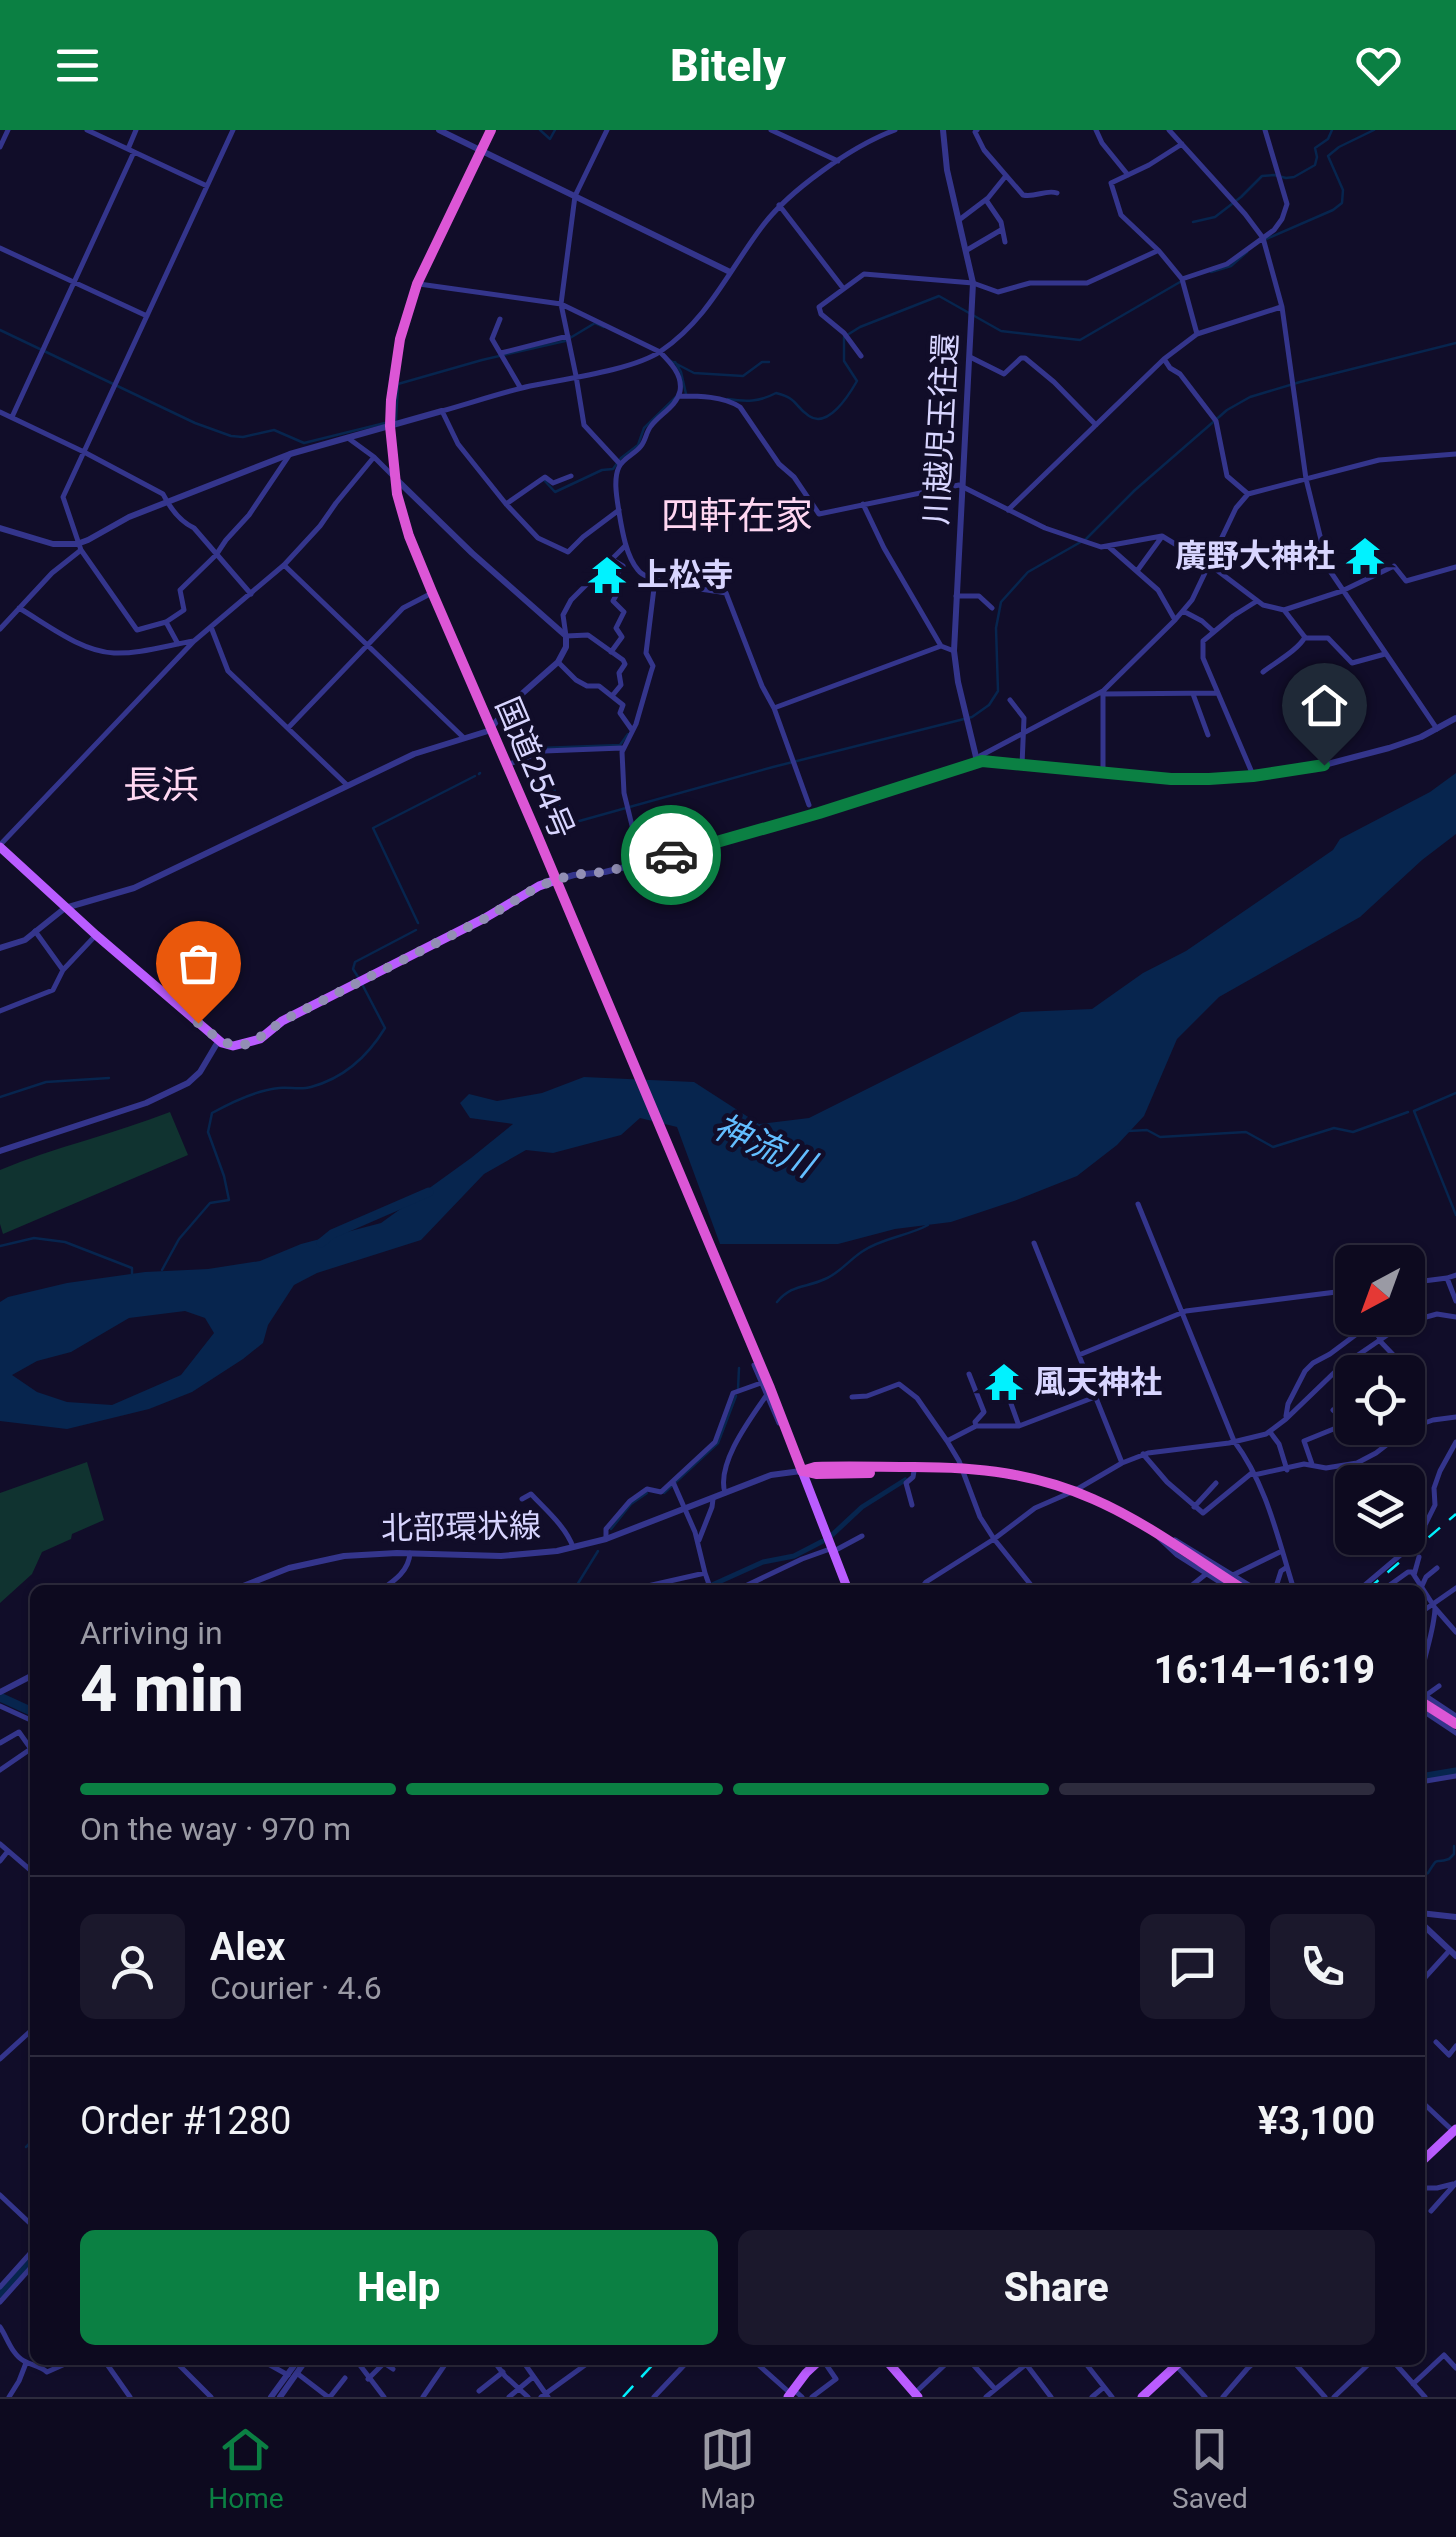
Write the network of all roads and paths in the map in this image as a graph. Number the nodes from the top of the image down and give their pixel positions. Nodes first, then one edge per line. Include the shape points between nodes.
1 (8, 130) edge
2 (87, 130) edge
3 (136, 130) edge
4 (233, 130) edge
5 (439, 130) edge
6 (491, 130) edge
7 (608, 130) edge
8 (771, 130) edge
9 (895, 130) edge
10 (944, 130) edge
11 (1096, 130) edge
12 (1169, 130) edge
13 (976, 131) edge
14 (1268, 131) edge
15 (1182, 144) junction
16 (0, 147) edge
17 (480, 150) junction
18 (131, 151) junction
19 (838, 161) junction
20 (1128, 174) junction
21 (1005, 176) junction
22 (207, 186) junction
23 (1057, 193) dead end
24 (575, 196) junction
25 (986, 199) junction
26 (779, 206) junction
27 (958, 220) junction
28 (1001, 230) junction
29 (1263, 238) junction
30 (1005, 242) dead end
31 (0, 248) edge
32 (967, 250) junction
33 (1157, 251) junction
34 (730, 272) junction
35 (1182, 279) junction
36 (74, 282) junction
37 (972, 283) junction
38 (416, 284) junction
39 (844, 288) junction
40 (561, 304) junction
41 (1282, 307) junction
42 (147, 316) junction
43 (500, 319) dead end
44 (1197, 334) junction
45 (568, 336) junction
46 (660, 352) junction
47 (501, 353) junction
48 (860, 356) dead end
49 (970, 357) junction
50 (1164, 359) junction
51 (576, 376) junction
52 (521, 388) junction
53 (679, 396) junction
54 (442, 411) junction
55 (0, 412) edge
56 (12, 417) junction
57 (1096, 425) junction
58 (390, 426) junction
59 (346, 437) junction
60 (84, 452) junction
61 (290, 454) junction
62 (1456, 454) edge
63 (374, 457) junction
64 (620, 464) junction
65 (571, 476) dead end
66 (395, 478) junction
67 (1306, 479) junction
68 (964, 486) junction
69 (1248, 494) junction
70 (166, 502) junction
71 (506, 504) junction
72 (862, 504) junction
73 (619, 510) junction
74 (1008, 510) junction
75 (0, 528) edge
76 (1162, 536) junction
77 (626, 545) junction
78 (1107, 545) junction
79 (79, 547) junction
80 (216, 555) junction
81 (610, 559) junction
82 (1208, 565) junction
83 (284, 566) junction
84 (1456, 567) edge
85 (1136, 571) junction
86 (655, 580) junction
87 (1342, 591) junction
88 (432, 592) junction
89 (251, 594) junction
90 (956, 596) junction
91 (1257, 601) junction
92 (20, 608) junction
93 (992, 608) dead end
94 (1284, 610) junction
95 (1183, 611) junction
96 (1175, 620) junction
97 (166, 622) junction
98 (211, 627) junction
99 (0, 629) edge
100 (1214, 632) junction
101 (566, 636) junction
102 (1305, 637) junction
103 (194, 641) junction
104 (178, 644) junction
105 (368, 644) junction
106 (941, 646) junction
107 (611, 652) junction
108 (954, 652) junction
109 (1385, 654) junction
110 (558, 662) junction
111 (1263, 672) dead end
112 (1103, 692) junction
113 (1217, 693) junction
114 (1193, 694) junction
115 (612, 696) junction
116 (1010, 700) dead end
117 (774, 708) junction
118 (1456, 718) edge
119 (288, 728) junction
120 (491, 728) junction
121 (1437, 729) junction
122 (632, 730) junction
123 (1025, 733) junction
124 (1208, 735) dead end
125 (464, 738) junction
126 (622, 748) junction
127 (978, 762) junction
128 (512, 763) dead end
129 (1022, 765) junction
130 (1103, 772) junction
131 (1253, 776) junction
132 (348, 786) junction
133 (809, 805) dead end
134 (0, 846) edge
135 (639, 854) dead end
136 (557, 884) junction
137 (65, 908) junction
138 (36, 931) junction
139 (96, 936) junction
140 (0, 948) edge
141 (62, 970) junction
142 (0, 1010) edge
143 (219, 1040) junction
144 (0, 1151) edge
145 (1138, 1204) dead end
146 (1034, 1244) dead end
147 (1456, 1275) edge
148 (1448, 1278) junction
149 (1425, 1281) edge
150 (1335, 1292) edge
151 (1456, 1301) edge
152 (1182, 1313) junction
153 (1425, 1317) edge
154 (1456, 1317) edge
155 (1356, 1335) edge
156 (1376, 1335) edge
157 (1388, 1335) edge
158 (1380, 1340) junction
159 (1078, 1355) junction
160 (1358, 1355) edge
161 (1394, 1355) edge
162 (755, 1360) junction
163 (1335, 1372) edge
164 (969, 1374) dead end
165 (761, 1383) junction
166 (766, 1396) junction
167 (852, 1397) dead end
168 (1095, 1397) junction
169 (1009, 1398) dead end
170 (1456, 1416) edge
171 (1286, 1419) junction
172 (1425, 1422) edge
173 (976, 1426) junction
174 (1019, 1426) junction
175 (1335, 1427) edge
176 (1270, 1431) junction
177 (790, 1436) junction
178 (946, 1441) junction
179 (1234, 1442) junction
180 (1456, 1442) edge
181 (1386, 1445) edge
182 (1144, 1454) junction
183 (1122, 1463) junction
184 (1312, 1464) junction
185 (961, 1467) junction
186 (1287, 1470) junction
187 (802, 1471) junction
188 (914, 1472) junction
189 (1254, 1474) junction
190 (673, 1482) junction
191 (1216, 1483) dead end
192 (1074, 1491) junction
193 (725, 1493) junction
194 (713, 1498) junction
195 (522, 1499) dead end
196 (912, 1505) dead end
197 (1194, 1507) junction
198 (686, 1508) junction
199 (1153, 1532) junction
200 (862, 1536) dead end
201 (994, 1539) junction
202 (606, 1540) junction
203 (698, 1543) junction
204 (573, 1547) junction
205 (832, 1550) junction
206 (1282, 1551) junction
207 (410, 1553) junction
208 (1419, 1557) dead end
209 (1287, 1567) junction
210 (1437, 1568) dead end
211 (705, 1573) junction
212 (1206, 1574) junction
213 (1233, 1575) junction
214 (1414, 1575) junction
215 (254, 1581) junction
216 (244, 1585) edge
217 (255, 1585) edge
218 (387, 1585) edge
219 (652, 1585) edge
220 (710, 1585) edge
221 (747, 1585) edge
222 (846, 1585) edge
223 (924, 1585) edge
224 (1031, 1585) edge
225 (1192, 1585) edge
226 (1224, 1585) edge
227 (1236, 1585) edge
228 (1250, 1585) edge
229 (1277, 1585) edge
230 (1292, 1585) edge
231 (1365, 1585) edge
232 (1391, 1585) edge
233 (1419, 1585) edge
234 (1422, 1585) edge
235 (1456, 1588) edge
236 (1425, 1594) edge
237 (1434, 1606) junction
238 (1425, 1610) edge
239 (1456, 1632) edge
240 (1425, 1659) edge
241 (30, 1676) edge
242 (1439, 1686) dead end
243 (3, 1690) edge
244 (1425, 1696) edge
245 (1425, 1701) edge
246 (1425, 1702) edge
247 (1425, 1703) edge
248 (1456, 1704) edge
249 (0, 1706) edge
250 (1453, 1714) edge
251 (30, 1720) edge
252 (1456, 1724) edge
253 (1456, 1732) edge
254 (0, 1742) edge
255 (30, 1745) edge
256 (30, 1750) edge
257 (0, 1770) edge
258 (1456, 1776) edge
259 (1425, 1781) edge
260 (0, 1844) edge
261 (8, 1852) junction
262 (0, 1861) edge
263 (30, 1870) edge
264 (1425, 1914) edge
265 (1456, 1917) edge
266 (1425, 1927) edge
267 (1453, 1953) edge
268 (1425, 1978) edge
269 (30, 2031) edge
270 (1436, 2042) dead end
271 (1456, 2046) edge
272 (0, 2059) edge
273 (1425, 2105) edge
274 (1455, 2132) edge
275 (1425, 2159) edge
276 (1425, 2188) edge
277 (0, 2195) edge
278 (1431, 2211) dead end
279 (30, 2223) edge
280 (30, 2254) edge
281 (30, 2269) edge
282 (0, 2287) edge
283 (0, 2302) edge
284 (0, 2326) edge
285 (26, 2363) junction
286 (30, 2363) edge
287 (39, 2365) edge
288 (63, 2365) edge
289 (108, 2365) edge
290 (179, 2365) edge
291 (272, 2365) edge
292 (296, 2365) edge
293 (301, 2365) edge
294 (359, 2365) edge
295 (382, 2365) edge
296 (389, 2365) edge
297 (445, 2365) edge
298 (497, 2365) edge
299 (525, 2365) edge
300 (585, 2365) edge
301 (684, 2365) edge
302 (759, 2365) edge
303 (818, 2365) edge
304 (826, 2365) edge
305 (890, 2365) edge
306 (945, 2365) edge
307 (973, 2365) edge
308 (1021, 2365) edge
309 (1026, 2365) edge
310 (1088, 2365) edge
311 (1174, 2365) edge
312 (1179, 2365) edge
313 (1251, 2365) edge
314 (1296, 2365) edge
315 (1368, 2365) edge
316 (1396, 2365) edge
317 (1456, 2368) edge
318 (394, 2369) dead end
319 (503, 2372) junction
320 (293, 2374) junction
321 (532, 2376) junction
322 (345, 2378) dead end
323 (368, 2378) junction
324 (1413, 2384) junction
325 (1104, 2387) junction
326 (519, 2388) junction
327 (995, 2389) junction
328 (479, 2391) dead end
329 (793, 2394) edge
330 (916, 2395) edge
331 (545, 2396) edge
332 (9, 2397) edge
333 (130, 2397) edge
334 (212, 2397) edge
335 (271, 2397) edge
336 (280, 2397) edge
337 (329, 2397) edge
338 (384, 2397) edge
339 (423, 2397) edge
340 (508, 2397) edge
341 (528, 2397) edge
342 (654, 2397) edge
343 (812, 2397) edge
344 (986, 2397) edge
345 (1051, 2397) edge
346 (1092, 2397) edge
347 (1112, 2397) edge
348 (1142, 2397) edge
349 (1205, 2397) edge
350 (1223, 2397) edge
351 (1325, 2397) edge
352 (1334, 2397) edge
353 (1426, 2397) edge

1 - 16 street
2 - 18 street
3 - 18 street
4 - 22 street
5 - 17 street
6 - 17 highway, 国道254号
7 - 24 street
8 - 19 street
9 - 19 street
10 - 27 street, 川越児玉往還
11 - 20 street
12 - 15 street
13 - 21 street
14 - 29 street via 1287,204
15 - 20 street
15 - 29 street
17 - 24 street
17 - 38 highway, 国道254号
18 - 22 street
18 - 36 street
19 - 26 street
20 - 33 street via 1111,182 1120,214
21 - 23 street via 1027,196
21 - 25 street
22 - 42 street
24 - 34 street
24 - 40 street
25 - 27 street
25 - 28 street
26 - 34 street
26 - 39 street
27 - 32 street, 川越児玉往還
28 - 30 street
28 - 32 street
29 - 35 street via 1228,264
29 - 41 street
31 - 36 street
32 - 37 street, 川越児玉往還
33 - 35 street
33 - 37 street via 1087,283 1030,283 998,292
34 - 46 street via 704,313
35 - 44 street
36 - 42 street
36 - 56 street
37 - 39 street via 864,274
37 - 49 street, 川越児玉往還
38 - 40 street
38 - 58 highway, 国道254号 via 396,355
39 - 48 street via 819,307
40 - 45 street
40 - 46 street
41 - 44 street
41 - 67 street
42 - 60 street
43 - 47 street via 492,338
44 - 50 street
45 - 47 street
45 - 51 street
46 - 51 street
46 - 53 street via 678,375
47 - 52 street
49 - 57 street via 1004,374 1025,358
49 - 68 street, 川越児玉往還
50 - 57 street
50 - 69 street via 1216,421 1227,476
51 - 52 street
51 - 64 street via 584,425
52 - 54 street
53 - 64 street
53 - 72 street via 740,407 819,514
54 - 58 street
54 - 71 street via 458,444
55 - 56 street
56 - 60 street
57 - 74 street
58 - 59 street
58 - 66 highway, 国道254号
59 - 61 street
59 - 63 street
60 - 70 street via 163,494
60 - 79 street via 64,497
61 - 70 street
61 - 80 street
62 - 67 street via 1379,460
63 - 66 street
63 - 83 street
64 - 73 street
65 - 71 street via 552,483 547,477
66 - 88 highway, 国道254号
66 - 101 street
67 - 69 street
67 - 87 street via 1328,568
68 - 72 street
68 - 74 street
68 - 90 street, 川越児玉往還
69 - 82 street
70 - 79 street
70 - 80 street
71 - 73 street via 538,538 568,552
72 - 106 street
73 - 77 street
74 - 78 street
75 - 79 street
76 - 78 street
76 - 82 street
76 - 85 street
77 - 81 street
77 - 86 street via 638,570
78 - 85 street
79 - 92 street
79 - 97 street via 137,630
80 - 89 street
80 - 97 street via 180,590 184,610
81 - 101 street via 566,608
81 - 107 street via 623,566 611,582 619,590 613,601 624,612 616,628 622,637
82 - 91 street
82 - 95 street
83 - 89 street
83 - 105 street
84 - 87 street via 1406,582 1394,566
85 - 96 street via 1158,590
86 - 117 street via 726,592
86 - 122 street via 646,653 652,666
87 - 94 street
87 - 109 street
88 - 105 street via 403,608
88 - 120 highway, 国道254号
89 - 98 street
90 - 93 street via 979,596
90 - 108 street, 川越児玉往還
91 - 94 street
91 - 100 street
92 - 99 street
92 - 104 street via 78,643 112,653
94 - 102 street
95 - 96 street
95 - 100 street
96 - 112 street
97 - 104 street
98 - 103 street
98 - 119 street via 228,672
100 - 113 street via 1203,641 1202,658
101 - 107 street via 588,635
101 - 110 street
102 - 109 street via 1328,638 1352,663
102 - 111 street
103 - 104 street
103 - 134 street
105 - 119 street
105 - 125 street
106 - 108 street
106 - 117 street
107 - 115 street via 625,664
108 - 127 street, 川越児玉往還
109 - 121 street
110 - 115 street via 576,680
110 - 120 street
112 - 114 street
112 - 123 street
112 - 130 street
113 - 114 street
113 - 131 street
114 - 124 street
115 - 122 street
116 - 123 street via 1024,718
117 - 133 street
118 - 121 street
119 - 132 street
120 - 125 street
120 - 136 highway, 国道254号
121 - 131 street via 1346,760
122 - 126 street
123 - 127 street
123 - 129 street
125 - 132 street
126 - 128 street via 544,751
126 - 135 street
127 - 129 street
127 - 136 street
129 - 130 street
130 - 131 street via 1171,779
132 - 137 street via 134,888
134 - 137 main road
136 - 143 main road via 539,886 282,1021 260,1039 233,1046
136 - 162 highway, 国道254号
137 - 138 street
137 - 139 main road
138 - 140 street
138 - 141 street
139 - 141 street
139 - 143 main road
141 - 142 street via 53,990
143 - 144 street via 188,1083
145 - 152 street
146 - 159 street
147 - 148 street
148 - 149 street
148 - 151 street
150 - 152 street
152 - 159 street
152 - 179 street
153 - 154 street
155 - 171 street via 1305,1372
156 - 158 street
157 - 158 street
158 - 160 street
158 - 161 street
159 - 168 street
162 - 165 street
162 - 177 highway, 国道254号
163 - 171 street
164 - 173 street via 984,1412
165 - 166 street
165 - 190 street via 733,1393 714,1442
166 - 177 street
166 - 193 street via 730,1455
167 - 178 street via 900,1384
168 - 174 street
168 - 183 street
169 - 174 street
170 - 172 street
171 - 176 street
173 - 174 street
173 - 178 street
175 - 184 street via 1304,1441
176 - 179 street
176 - 186 street
177 - 187 highway, 国道254号
178 - 185 street
179 - 182 street
179 - 189 street
180 - 231 street via 1440,1470 1424,1535
181 - 184 street via 1357,1463
182 - 183 street
182 - 197 street
183 - 192 street
184 - 186 street
185 - 187 highway
185 - 188 highway
185 - 192 highway
185 - 201 street
186 - 189 street
187 - 188 highway
187 - 193 street, 北部環状線
187 - 205 main road
188 - 196 street via 906,1484
189 - 197 street via 1207,1512
189 - 206 street
190 - 198 street
190 - 202 street via 630,1501 606,1530
191 - 197 street
192 - 199 highway
192 - 201 street via 1034,1508
193 - 194 street, 北部環状線
194 - 198 street, 北部環状線
194 - 203 street
195 - 204 street via 530,1494
198 - 202 street, 北部環状線
198 - 203 street
199 - 212 street
199 - 213 street
199 - 227 highway
200 - 205 street
201 - 223 street
201 - 224 street
202 - 204 street, 北部環状線
203 - 211 street
204 - 207 street, 北部環状線 via 529,1555
205 - 221 street
205 - 222 main road
206 - 209 street
206 - 213 street
207 - 215 street, 北部環状線 via 333,1557
207 - 218 street
208 - 214 street
209 - 229 street
209 - 230 street
210 - 234 street
211 - 219 street
211 - 220 street
212 - 225 street
212 - 226 street
213 - 228 street
214 - 232 street via 1408,1572
214 - 233 street
215 - 216 street, 北部環状線
215 - 217 street
235 - 237 street
236 - 237 street
237 - 238 street
237 - 239 street
237 - 240 street
241 - 243 street
242 - 244 street
245 - 250 street
246 - 252 highway
247 - 253 street
248 - 250 street
249 - 251 street
254 - 255 street via 19,1732
256 - 257 street
258 - 259 street
260 - 261 street
261 - 262 street
261 - 263 street
264 - 265 street
266 - 267 street
267 - 268 street
269 - 272 street
270 - 271 street via 1449,2055
273 - 274 street
274 - 275 main road
276 - 278 street via 1456,2183
277 - 279 street
280 - 282 street
281 - 283 street
284 - 285 street
285 - 286 street
285 - 332 street
287 - 288 street via 47,2372
289 - 333 street
290 - 334 street
291 - 320 street
292 - 320 street
293 - 320 street
294 - 323 street
295 - 323 street
296 - 318 street
297 - 339 street
298 - 319 street
299 - 321 street
300 - 331 street
301 - 342 street
302 - 329 street
303 - 329 main road
304 - 343 street via 836,2379
305 - 330 main road
306 - 330 street
307 - 327 street
308 - 327 street
309 - 345 street
310 - 325 street
311 - 348 main road
312 - 349 street
313 - 350 street
314 - 351 street
315 - 352 street
316 - 324 street
317 - 324 street via 1444,2356
319 - 326 street
319 - 328 street
320 - 335 street
320 - 336 street
320 - 337 street
321 - 326 street
321 - 331 street
322 - 337 street
323 - 338 street
324 - 353 street
325 - 346 street
325 - 347 street
326 - 340 street
326 - 341 street
327 - 344 street

